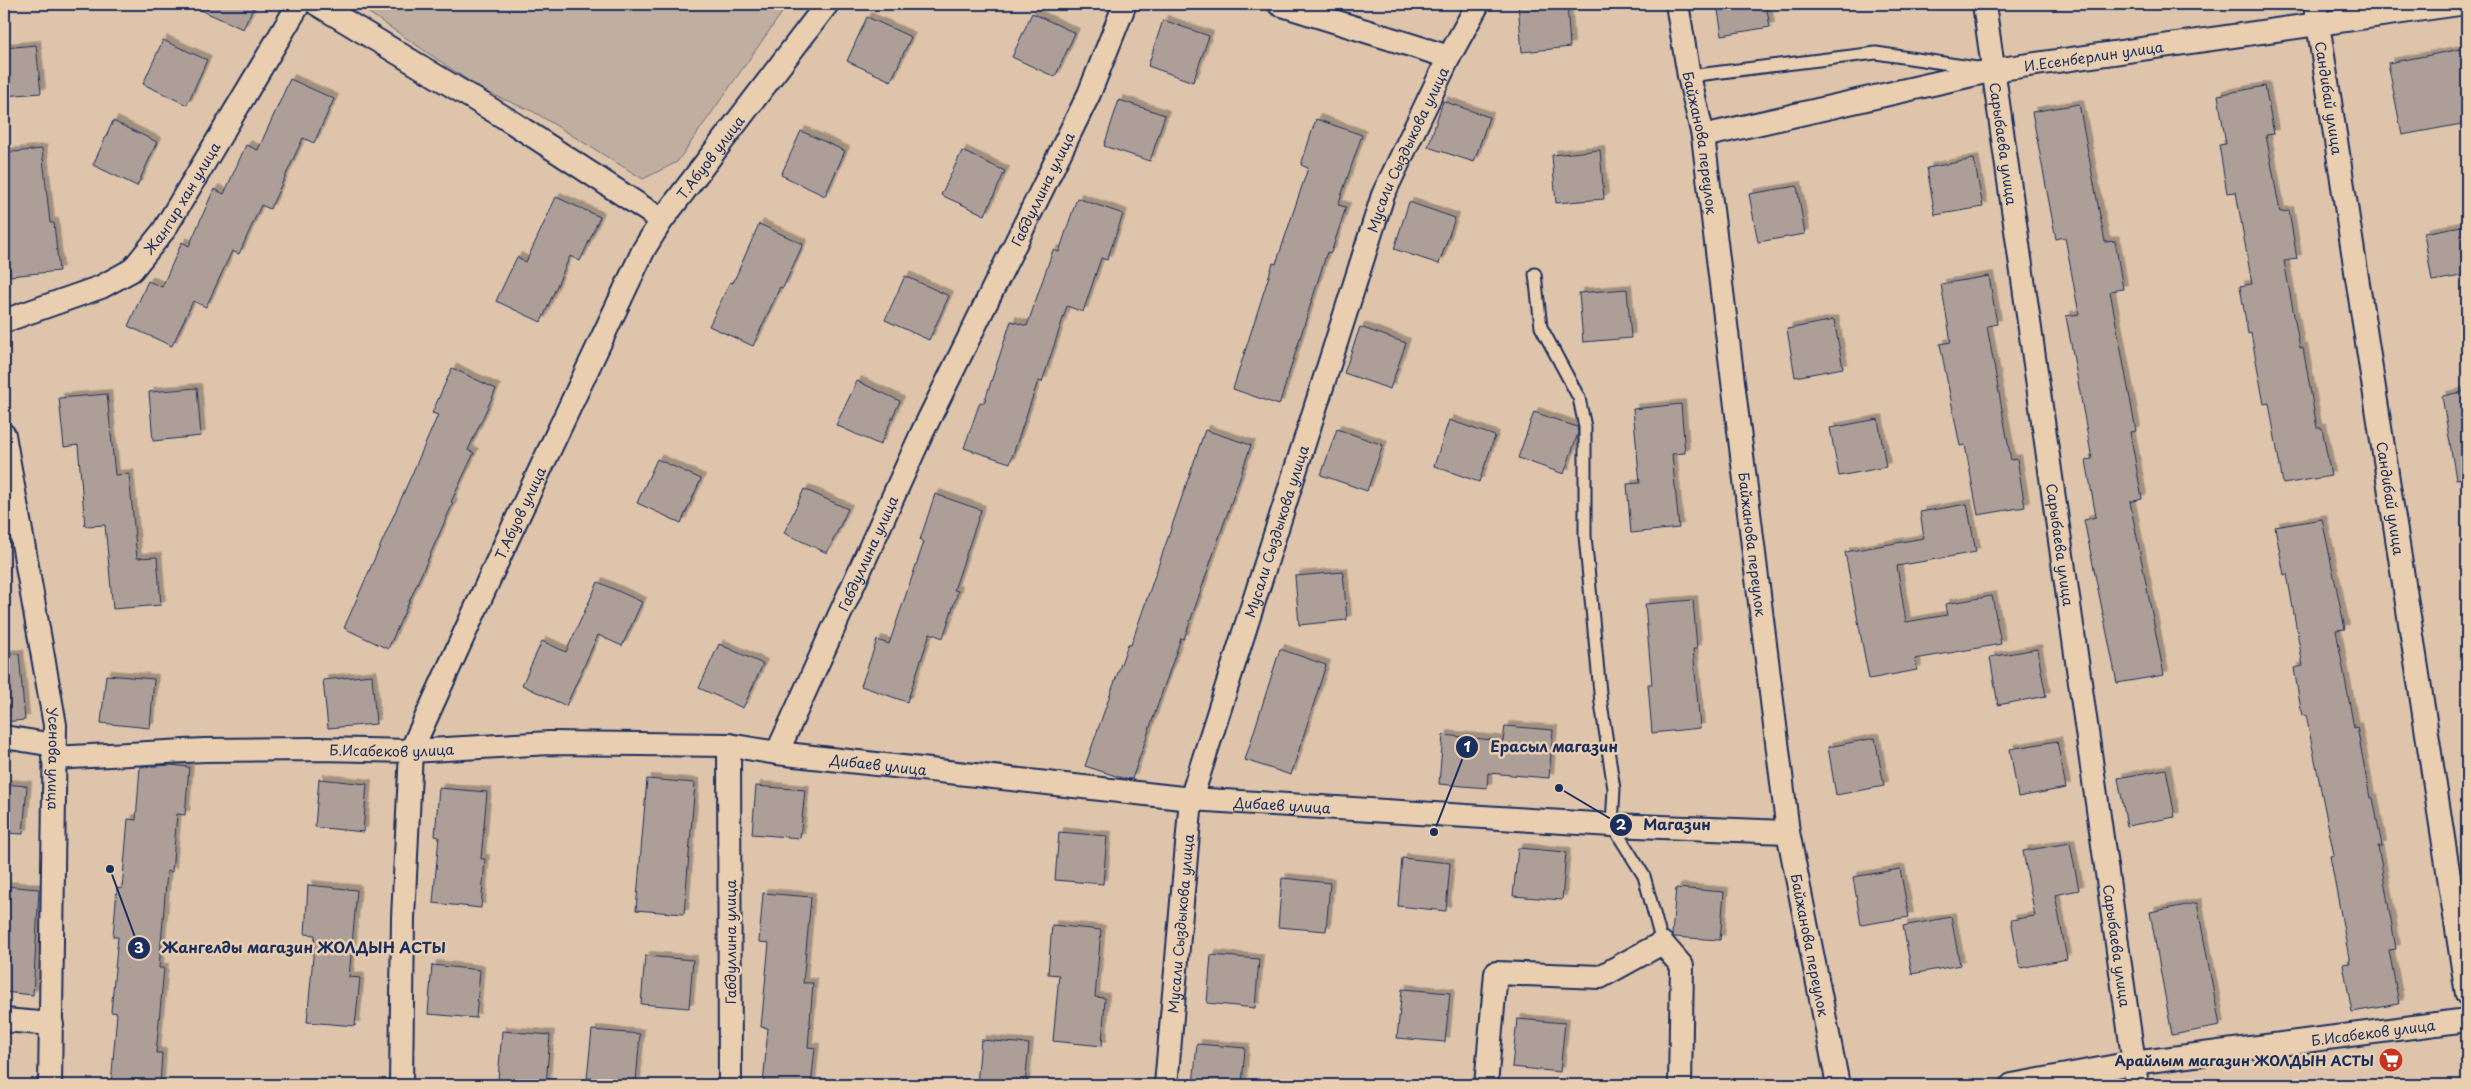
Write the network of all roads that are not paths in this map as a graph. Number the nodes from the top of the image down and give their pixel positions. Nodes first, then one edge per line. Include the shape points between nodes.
1 (298, 4) edge
2 (317, 4) edge
3 (827, 4) edge
4 (1125, 4) edge
5 (1279, 4) edge
6 (1478, 4) edge
7 (1676, 4) edge
8 (1984, 4) edge
9 (2459, 4) edge
10 (2316, 13) edge
11 (1449, 57) junction
12 (1994, 70) junction
13 (1689, 76) junction
14 (1702, 136) junction
15 (662, 220) junction
16 (1535, 274) dead end
17 (4, 321) edge
18 (4, 435) edge
19 (4, 737) edge
20 (729, 745) junction
21 (54, 751) junction
22 (411, 751) junction
23 (777, 753) junction
24 (1191, 799) junction
25 (1612, 825) junction
26 (1788, 832) junction
27 (1662, 943) junction
28 (2467, 994) edge
29 (4, 1020) edge
30 (2467, 1020) edge
31 (52, 1024) junction
32 (2133, 1063) junction
33 (50, 1085) edge
34 (401, 1085) edge
35 (730, 1085) edge
36 (1166, 1085) edge
37 (1486, 1085) edge
38 (1680, 1085) edge
39 (1838, 1085) edge
40 (2012, 1085) edge
41 (2137, 1085) edge

1 - 17 street, Жангир хан улица via 164,230 132,270 101,287
2 - 15 street via 507,119
3 - 15 street, Т.Абуов улица
4 - 23 street, Габдуллина улица via 1089,94 922,433
5 - 11 street
6 - 11 street, Мусали Сыздыкова улица
7 - 13 street, Байжанова переулок
8 - 12 street, Сарыбаева улица
9 - 10 street, И.Есенберлин улица
10 - 12 street, И.Есенберлин улица
10 - 28 street, Сандибай улица
11 - 24 street, Мусали Сыздыкова улица via 1383,195
12 - 13 lane via 1876,53
12 - 14 street, И.Есенберлин улица
12 - 32 street, Сарыбаева улица
13 - 14 street, Байжанова переулок
14 - 26 street, Байжанова переулок
15 - 22 street, Т.Абуов улица via 635,267
16 - 25 lane via 1541,327 1579,398 1585,427 1585,536 1601,703 1614,789
18 - 21 street, Усенова улица via 55,725
19 - 21 street, Б.Исабеков улица
20 - 22 street, Б.Исабеков улица via 550,743
20 - 23 street
20 - 35 street, Габдуллина улица
21 - 22 street, Б.Исабеков улица
21 - 31 street, Усенова улица
22 - 34 street, Т.Абуов улица via 403,918
23 - 24 street, Дибаев улица
24 - 25 street, Дибаев улица
24 - 36 street, Мусали Сыздыкова улица
25 - 26 street, Дибаев улица
25 - 27 lane via 1644,876
26 - 39 street, Байжанова переулок
27 - 37 street via 1600,977 1496,973
27 - 38 street via 1682,966
29 - 31 street
30 - 32 street, Б.Исабеков улица
31 - 33 street, Усенова улица
32 - 40 street, Б.Исабеков улица
32 - 41 street, Сарыбаева улица

